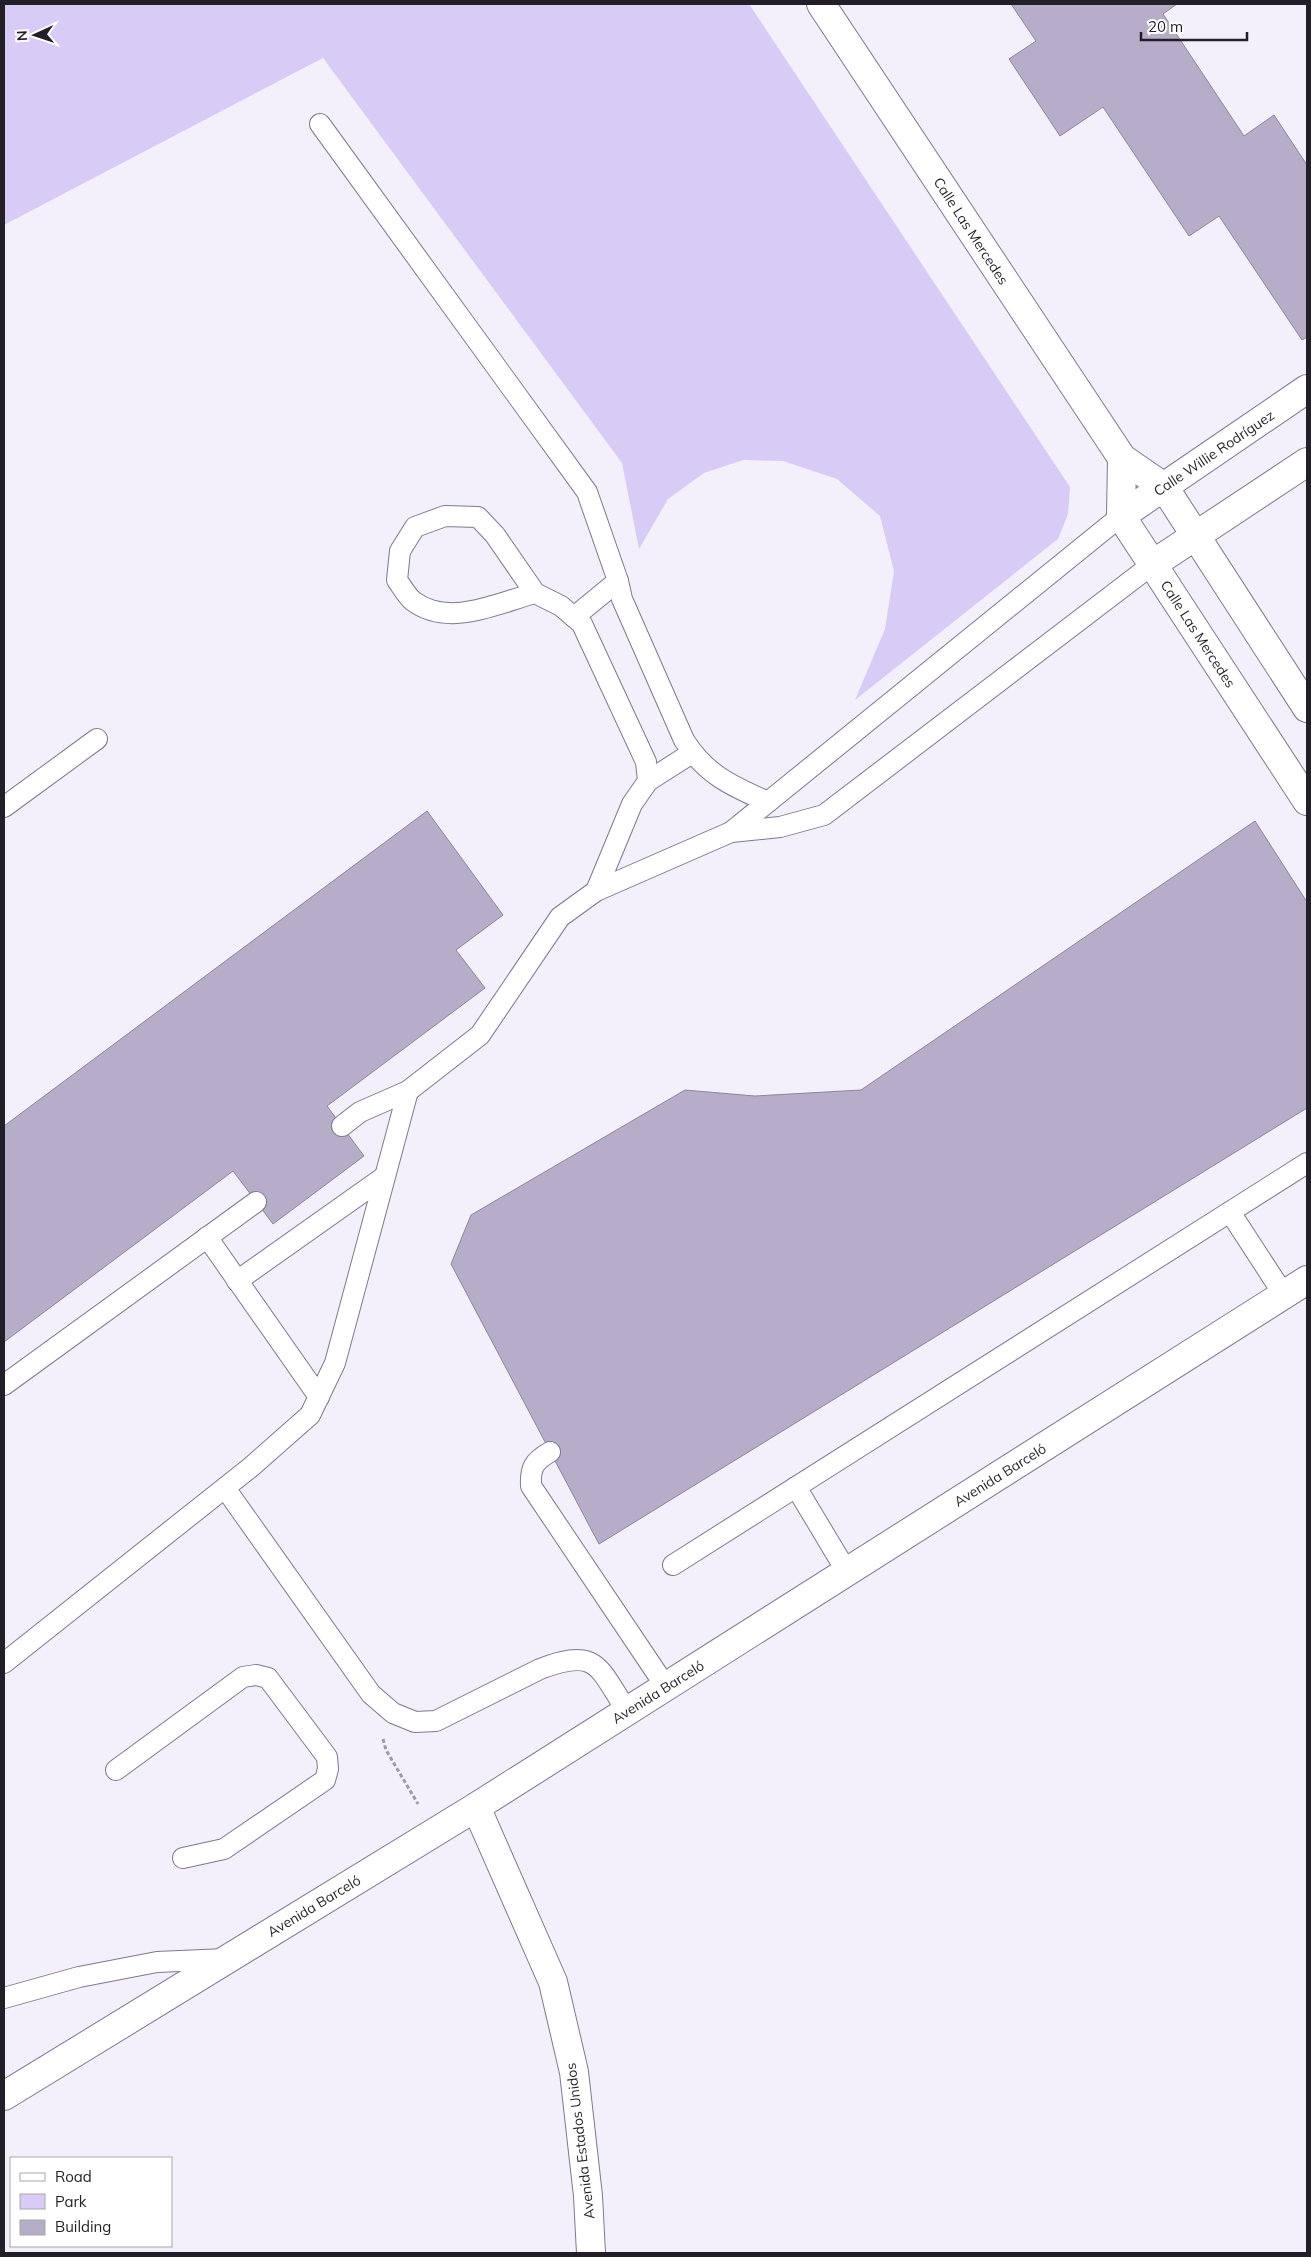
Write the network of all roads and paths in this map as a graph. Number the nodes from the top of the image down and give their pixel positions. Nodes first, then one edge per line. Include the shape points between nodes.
1 (822, 4) edge
2 (320, 124) dead end
3 (1307, 389) edge
4 (1122, 458) junction
5 (1307, 462) edge
6 (1164, 487) junction
7 (1121, 516) junction
8 (1195, 536) junction
9 (1152, 564) junction
10 (618, 581) junction
11 (534, 592) junction
12 (574, 618) junction
13 (1307, 708) edge
14 (97, 739) dead end
15 (692, 753) junction
16 (648, 781) junction
17 (768, 802) junction
18 (1307, 802) edge
19 (4, 807) edge
20 (731, 832) junction
21 (596, 891) junction
22 (408, 1091) junction
23 (342, 1126) dead end
24 (1307, 1163) edge
25 (384, 1177) junction
26 (256, 1202) dead end
27 (1230, 1212) junction
28 (207, 1238) junction
29 (1307, 1280) edge
30 (237, 1281) junction
31 (1284, 1295) junction
32 (4, 1385) edge
33 (319, 1397) junction
34 (550, 1452) dead end
35 (796, 1487) junction
36 (225, 1488) junction
37 (673, 1565) dead end
38 (846, 1572) junction
39 (4, 1663) edge
40 (666, 1687) junction
41 (371, 1694) junction
42 (628, 1711) junction
43 (116, 1770) dead end
44 (476, 1806) junction
45 (435, 1832) junction
46 (183, 1858) dead end
47 (228, 1959) junction
48 (4, 1998) edge
49 (4, 2096) edge
50 (591, 2253) edge

1 - 4 street, Calle Las Mercedes
2 - 10 lane via 587,492
3 - 6 street, Calle Willie Rodríguez
4 - 6 street, Calle Las Mercedes
4 - 7 street
5 - 8 street
6 - 7 street, Calle Willie Rodríguez
6 - 8 street, Calle Las Mercedes
7 - 9 street, Calle Las Mercedes
7 - 17 lane
8 - 9 street
8 - 13 street, Calle Las Mercedes
9 - 18 street, Calle Las Mercedes
9 - 20 lane via 824,815 780,827
10 - 12 lane
10 - 15 lane via 622,599
11 - 11 lane via 495,535 478,517 445,516 415,527 400,551 397,580 412,601 426,608 459,614 484,610
11 - 12 lane via 561,606
12 - 16 lane via 582,624 646,762
14 - 19 lane
15 - 16 lane
15 - 17 lane via 725,783
16 - 21 lane via 632,804
17 - 20 lane
20 - 21 lane
21 - 22 lane via 560,917 480,1036
22 - 23 lane via 360,1112
22 - 25 lane
24 - 27 lane
25 - 30 lane
25 - 33 lane via 335,1363
26 - 28 lane
27 - 31 lane
27 - 35 lane
28 - 30 lane
28 - 32 lane
29 - 31 street, Avenida Barceló
30 - 33 lane
31 - 38 street, Avenida Barceló
33 - 36 lane via 310,1415
34 - 40 lane via 534,1464 530,1474 531,1486
35 - 37 lane
35 - 38 lane
36 - 39 lane
36 - 41 lane
38 - 40 street, Avenida Barceló
40 - 42 street, Avenida Barceló
41 - 42 lane via 393,1713 415,1722 436,1721 540,1668 580,1658 597,1666
41 - 45 path via 386,1750
42 - 44 street, Avenida Barceló
43 - 46 lane via 243,1677 256,1675 268,1678 327,1757 325,1780 224,1849
44 - 45 street, Avenida Barceló
44 - 50 street, Avenida Estados Unidos via 553,1982 574,2072
45 - 47 street, Avenida Barceló
47 - 48 lane via 157,1962 79,1977
47 - 49 street, Avenida Barceló

